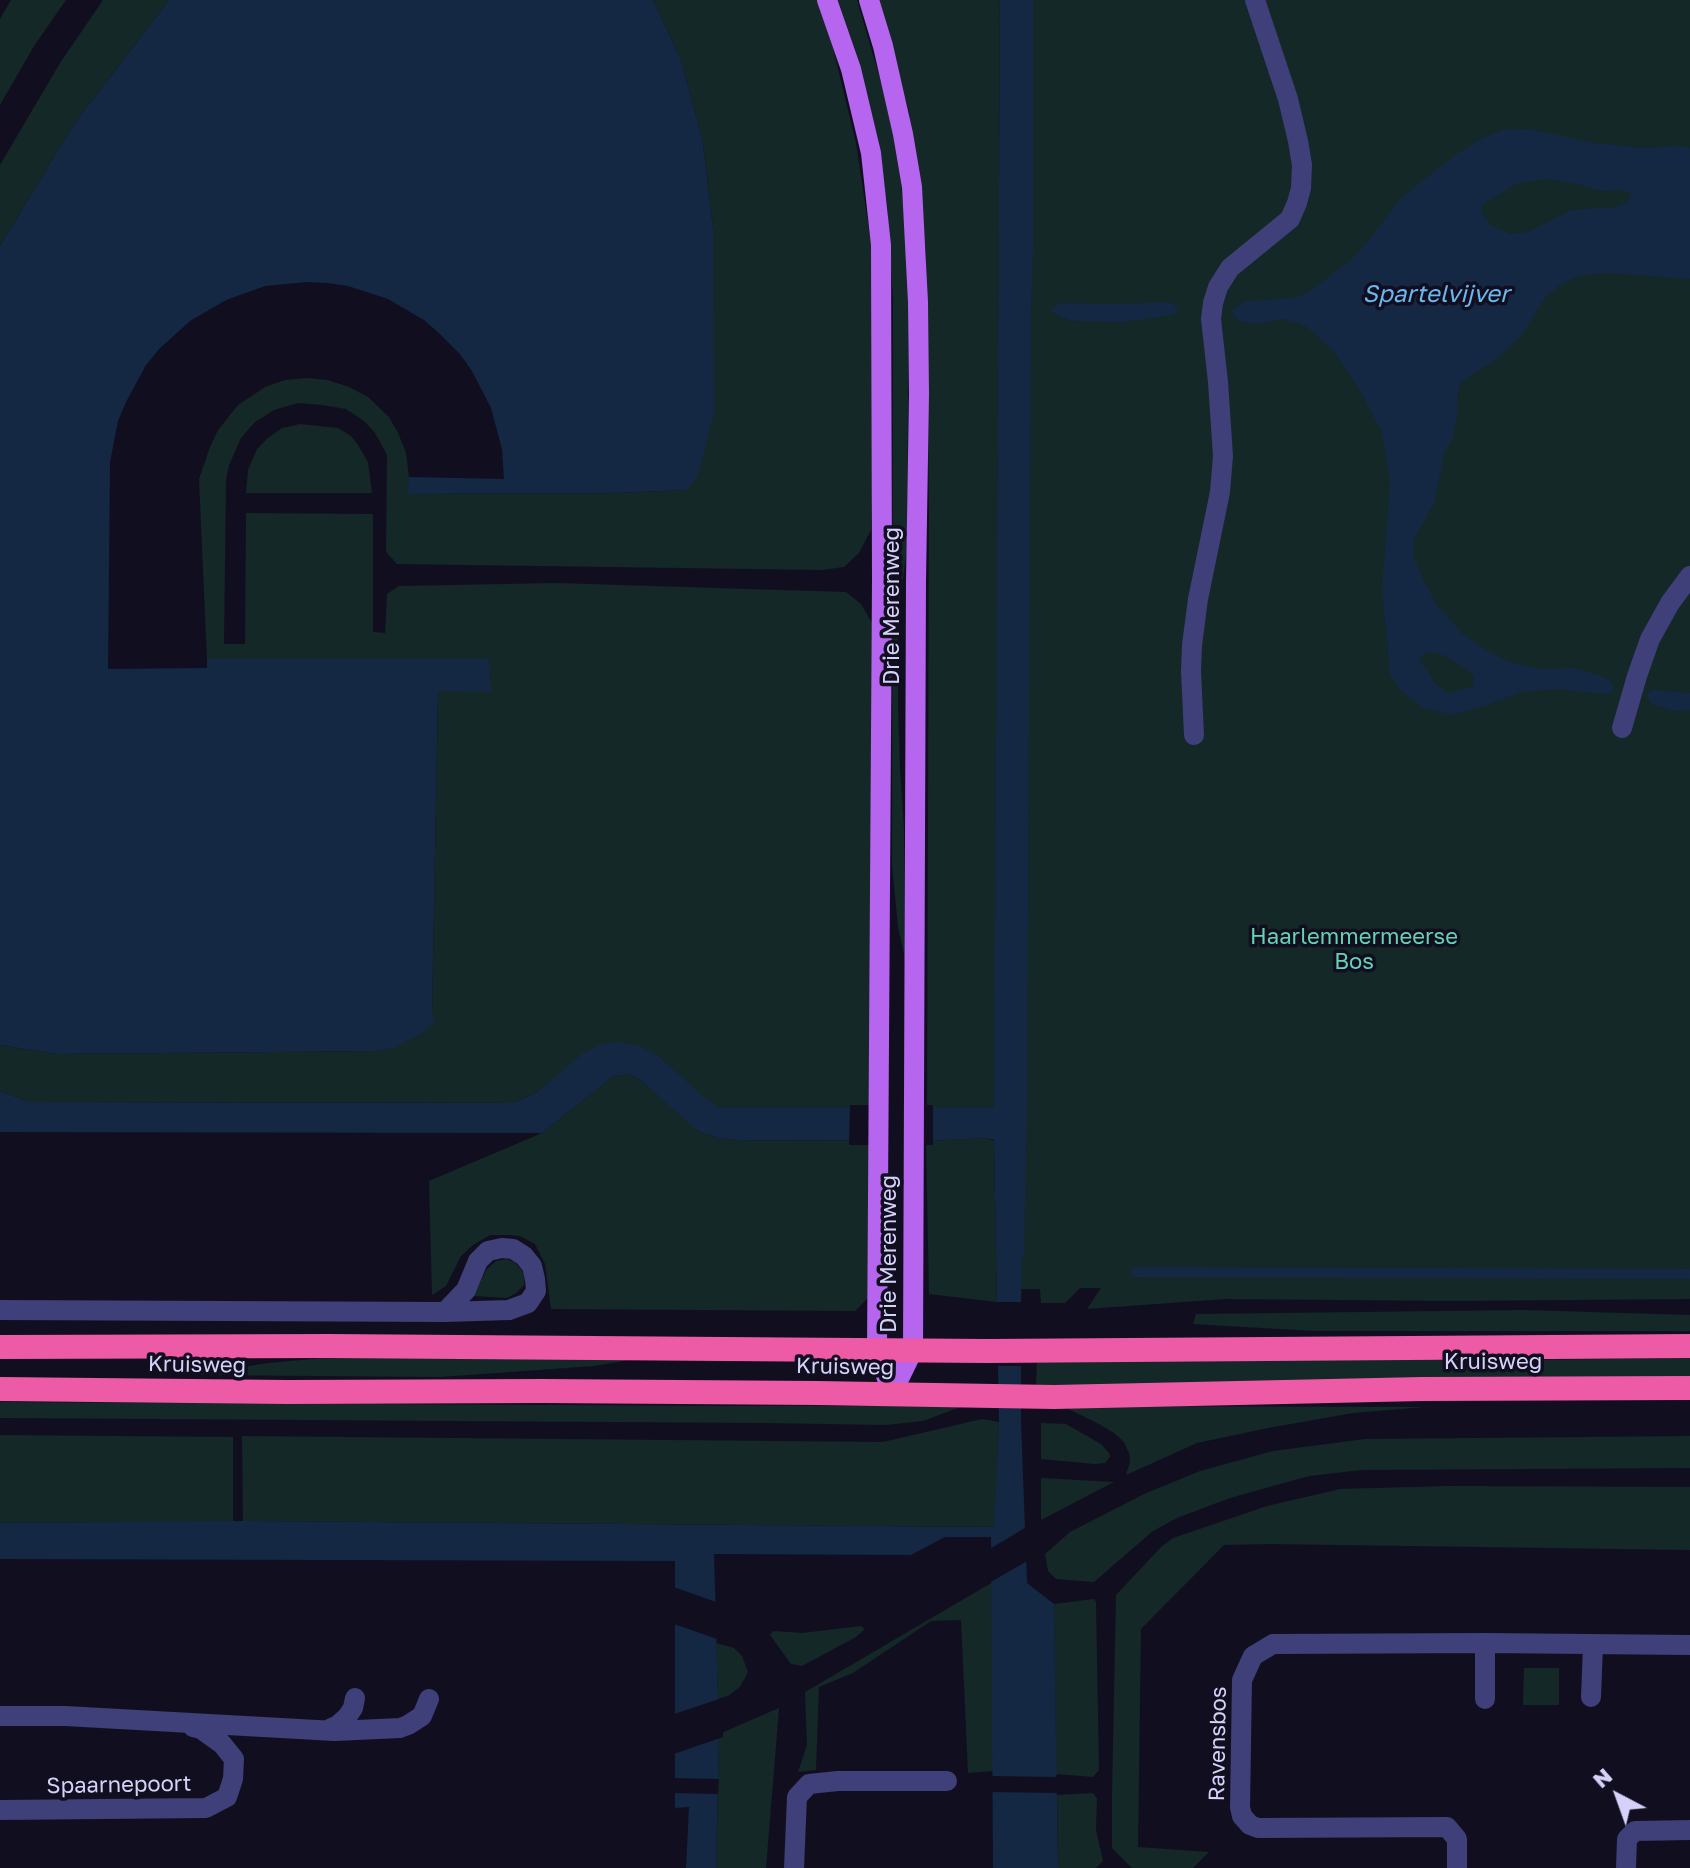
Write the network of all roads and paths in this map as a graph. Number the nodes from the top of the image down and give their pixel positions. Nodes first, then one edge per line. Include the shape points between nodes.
1 (827, 0) edge
2 (869, 0) edge
3 (1255, 0) edge
4 (1690, 576) edge
5 (1622, 728) dead end
6 (1194, 735) dead end
7 (0, 1310) edge
8 (445, 1312) dead end
9 (1690, 1346) edge
10 (0, 1347) edge
11 (877, 1350) junction
12 (913, 1350) junction
13 (1690, 1388) edge
14 (0, 1389) edge
15 (892, 1393) junction
16 (1485, 1643) junction
17 (1593, 1645) junction
18 (1690, 1645) edge
19 (1591, 1697) dead end
20 (355, 1698) dead end
21 (429, 1699) dead end
22 (1485, 1699) dead end
23 (0, 1716) edge
24 (181, 1723) junction
25 (327, 1730) junction
26 (947, 1781) dead end
27 (0, 1810) edge
28 (1690, 1830) edge
29 (794, 1868) edge
30 (1457, 1868) edge
31 (1626, 1868) edge

1 - 11 main road, Drie Merenweg via 871,153 881,245
2 - 12 main road, Drie Merenweg via 903,134 916,245
3 - 6 street via 1295,127 1301,188 1290,219 1230,268 1213,303 1223,456 1192,645
4 - 5 street via 1650,639
7 - 8 street
9 - 12 highway, Kruisweg
10 - 11 highway, Kruisweg
11 - 12 highway, Kruisweg
11 - 15 main road, Drie Merenweg
12 - 15 main road, Drie Merenweg
13 - 15 highway, Kruisweg via 1054,1397
14 - 15 highway, Kruisweg
16 - 17 street, Ravensbos
16 - 22 street
16 - 30 street, Ravensbos via 1273,1644 1253,1656 1242,1680 1240,1807 1250,1825 1447,1827 1457,1839
17 - 18 street, Ravensbos
17 - 19 street
20 - 25 street via 347,1717
21 - 25 street, Spaarnepoort via 422,1716 400,1728
23 - 24 street, Spaarnepoort
24 - 25 street, Spaarnepoort
24 - 27 street, Spaarnepoort via 201,1729 234,1759 227,1797 206,1808
26 - 29 street via 809,1784 797,1797
28 - 31 street via 1635,1831 1627,1839

